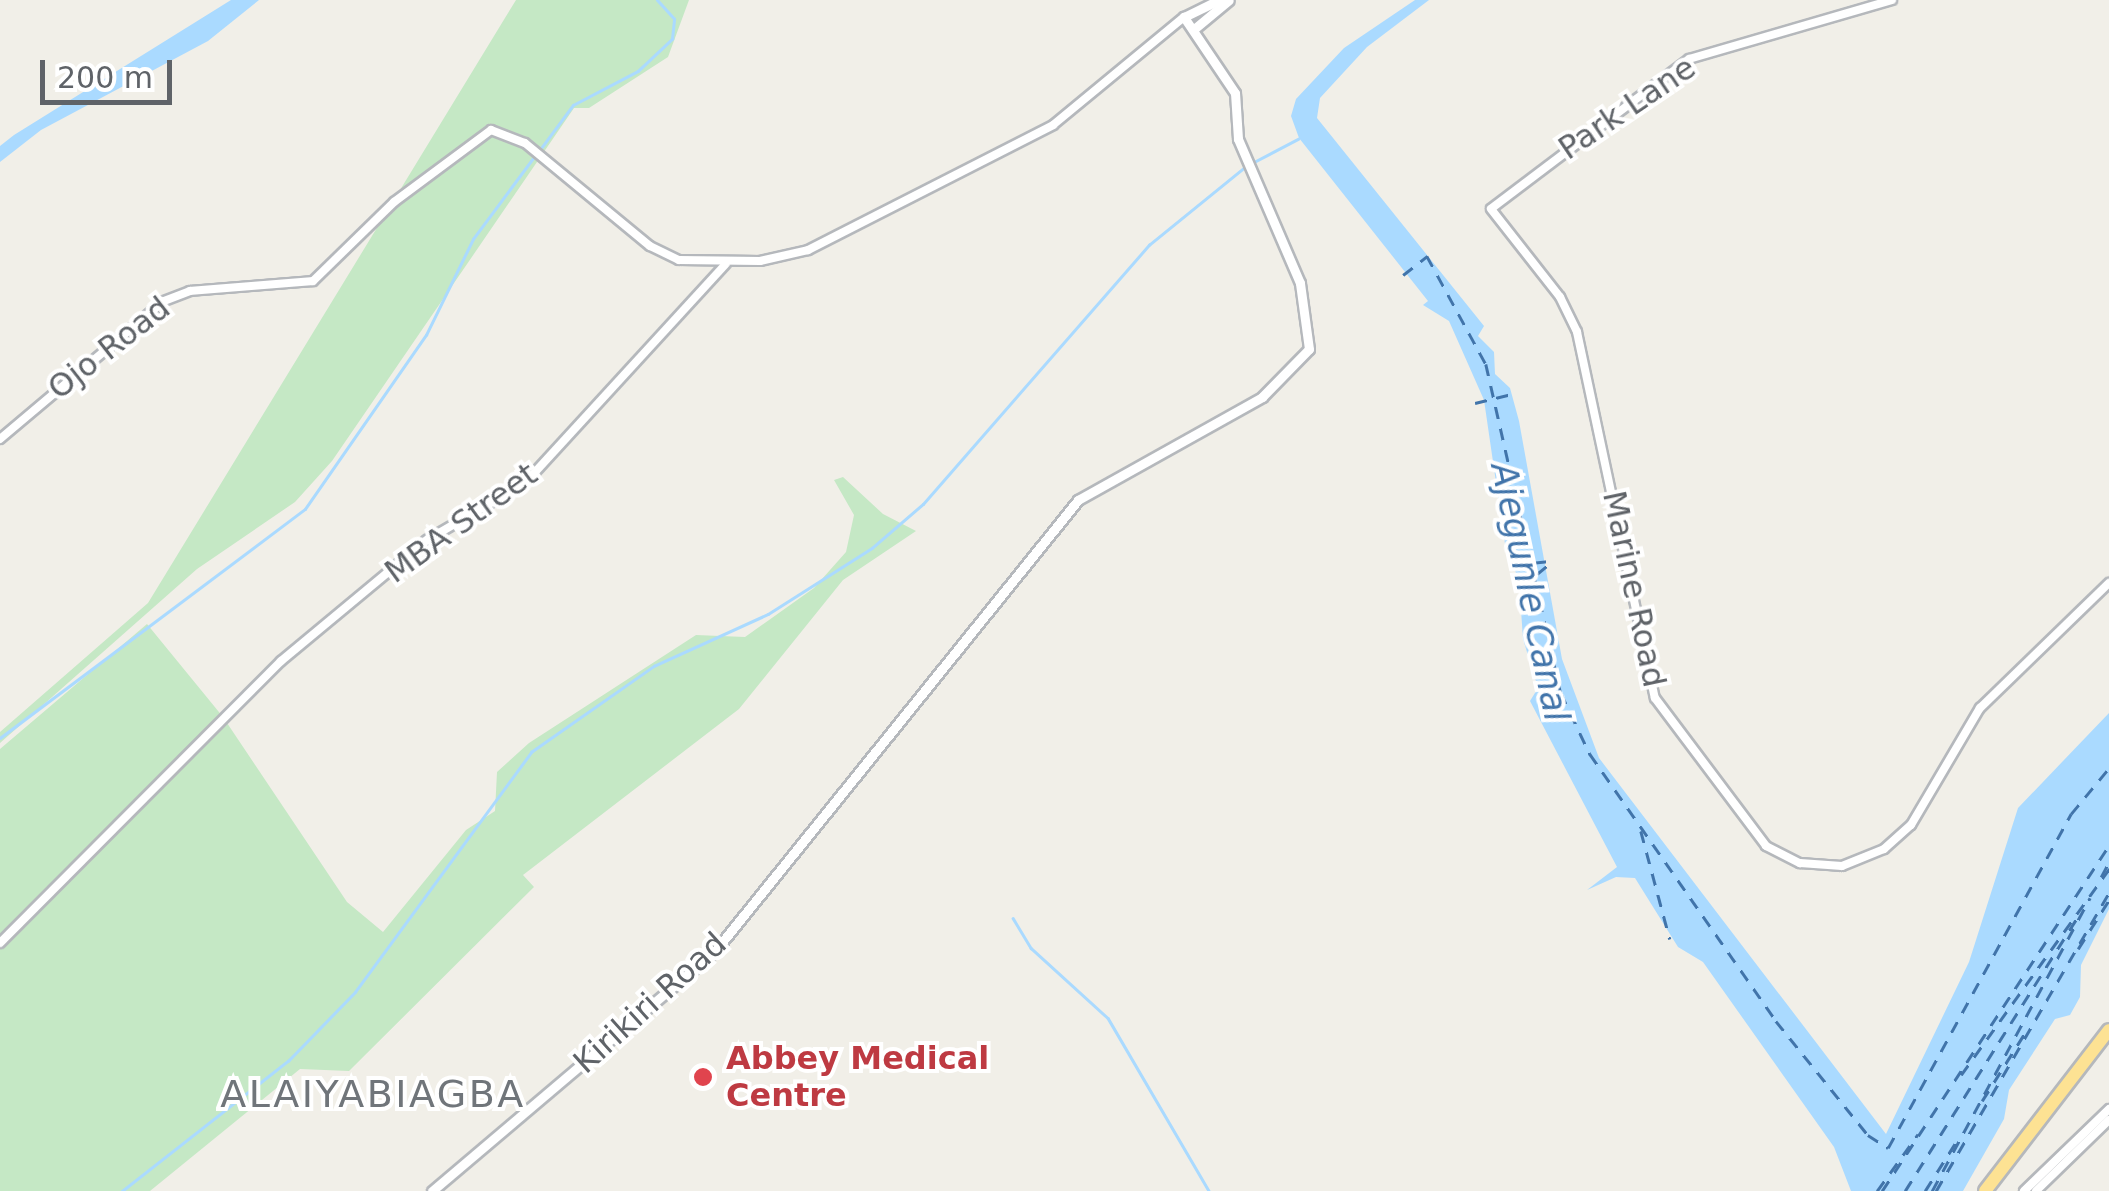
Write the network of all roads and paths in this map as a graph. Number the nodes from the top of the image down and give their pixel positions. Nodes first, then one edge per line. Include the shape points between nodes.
1 (1218, 0) edge
2 (1229, 0) edge
3 (1892, 0) edge
4 (1186, 16) junction
5 (1197, 26) junction
6 (1491, 209) joint
7 (726, 264) junction
8 (0, 439) edge
9 (2109, 582) edge
10 (0, 943) edge
11 (2109, 1030) edge
12 (2109, 1042) edge
13 (2109, 1110) edge
14 (2109, 1120) edge
15 (432, 1191) edge
16 (1985, 1191) edge
17 (1995, 1191) edge
18 (2024, 1191) edge
19 (2036, 1191) edge

1 - 4 main road
2 - 5 main road
3 - 6 street, Park Lane via 1690,59
4 - 5 main road
4 - 7 street via 1053,126 808,250
5 - 15 main road, Kirikiri Road via 1231,84 1244,152 1289,247 1308,349 1262,397 1078,500 715,952
6 - 9 street, Marine Road via 1560,297 1577,332 1655,698 1773,850 1828,868 1864,860 1893,842 1911,824 1980,708
7 - 8 street, Ojo Road via 679,260 650,246 503,130 476,138 313,281 190,291 164,301
7 - 10 street, MBA Street via 525,483 418,546 282,661
11 - 16 highway
12 - 17 highway
13 - 18 street
14 - 19 street

